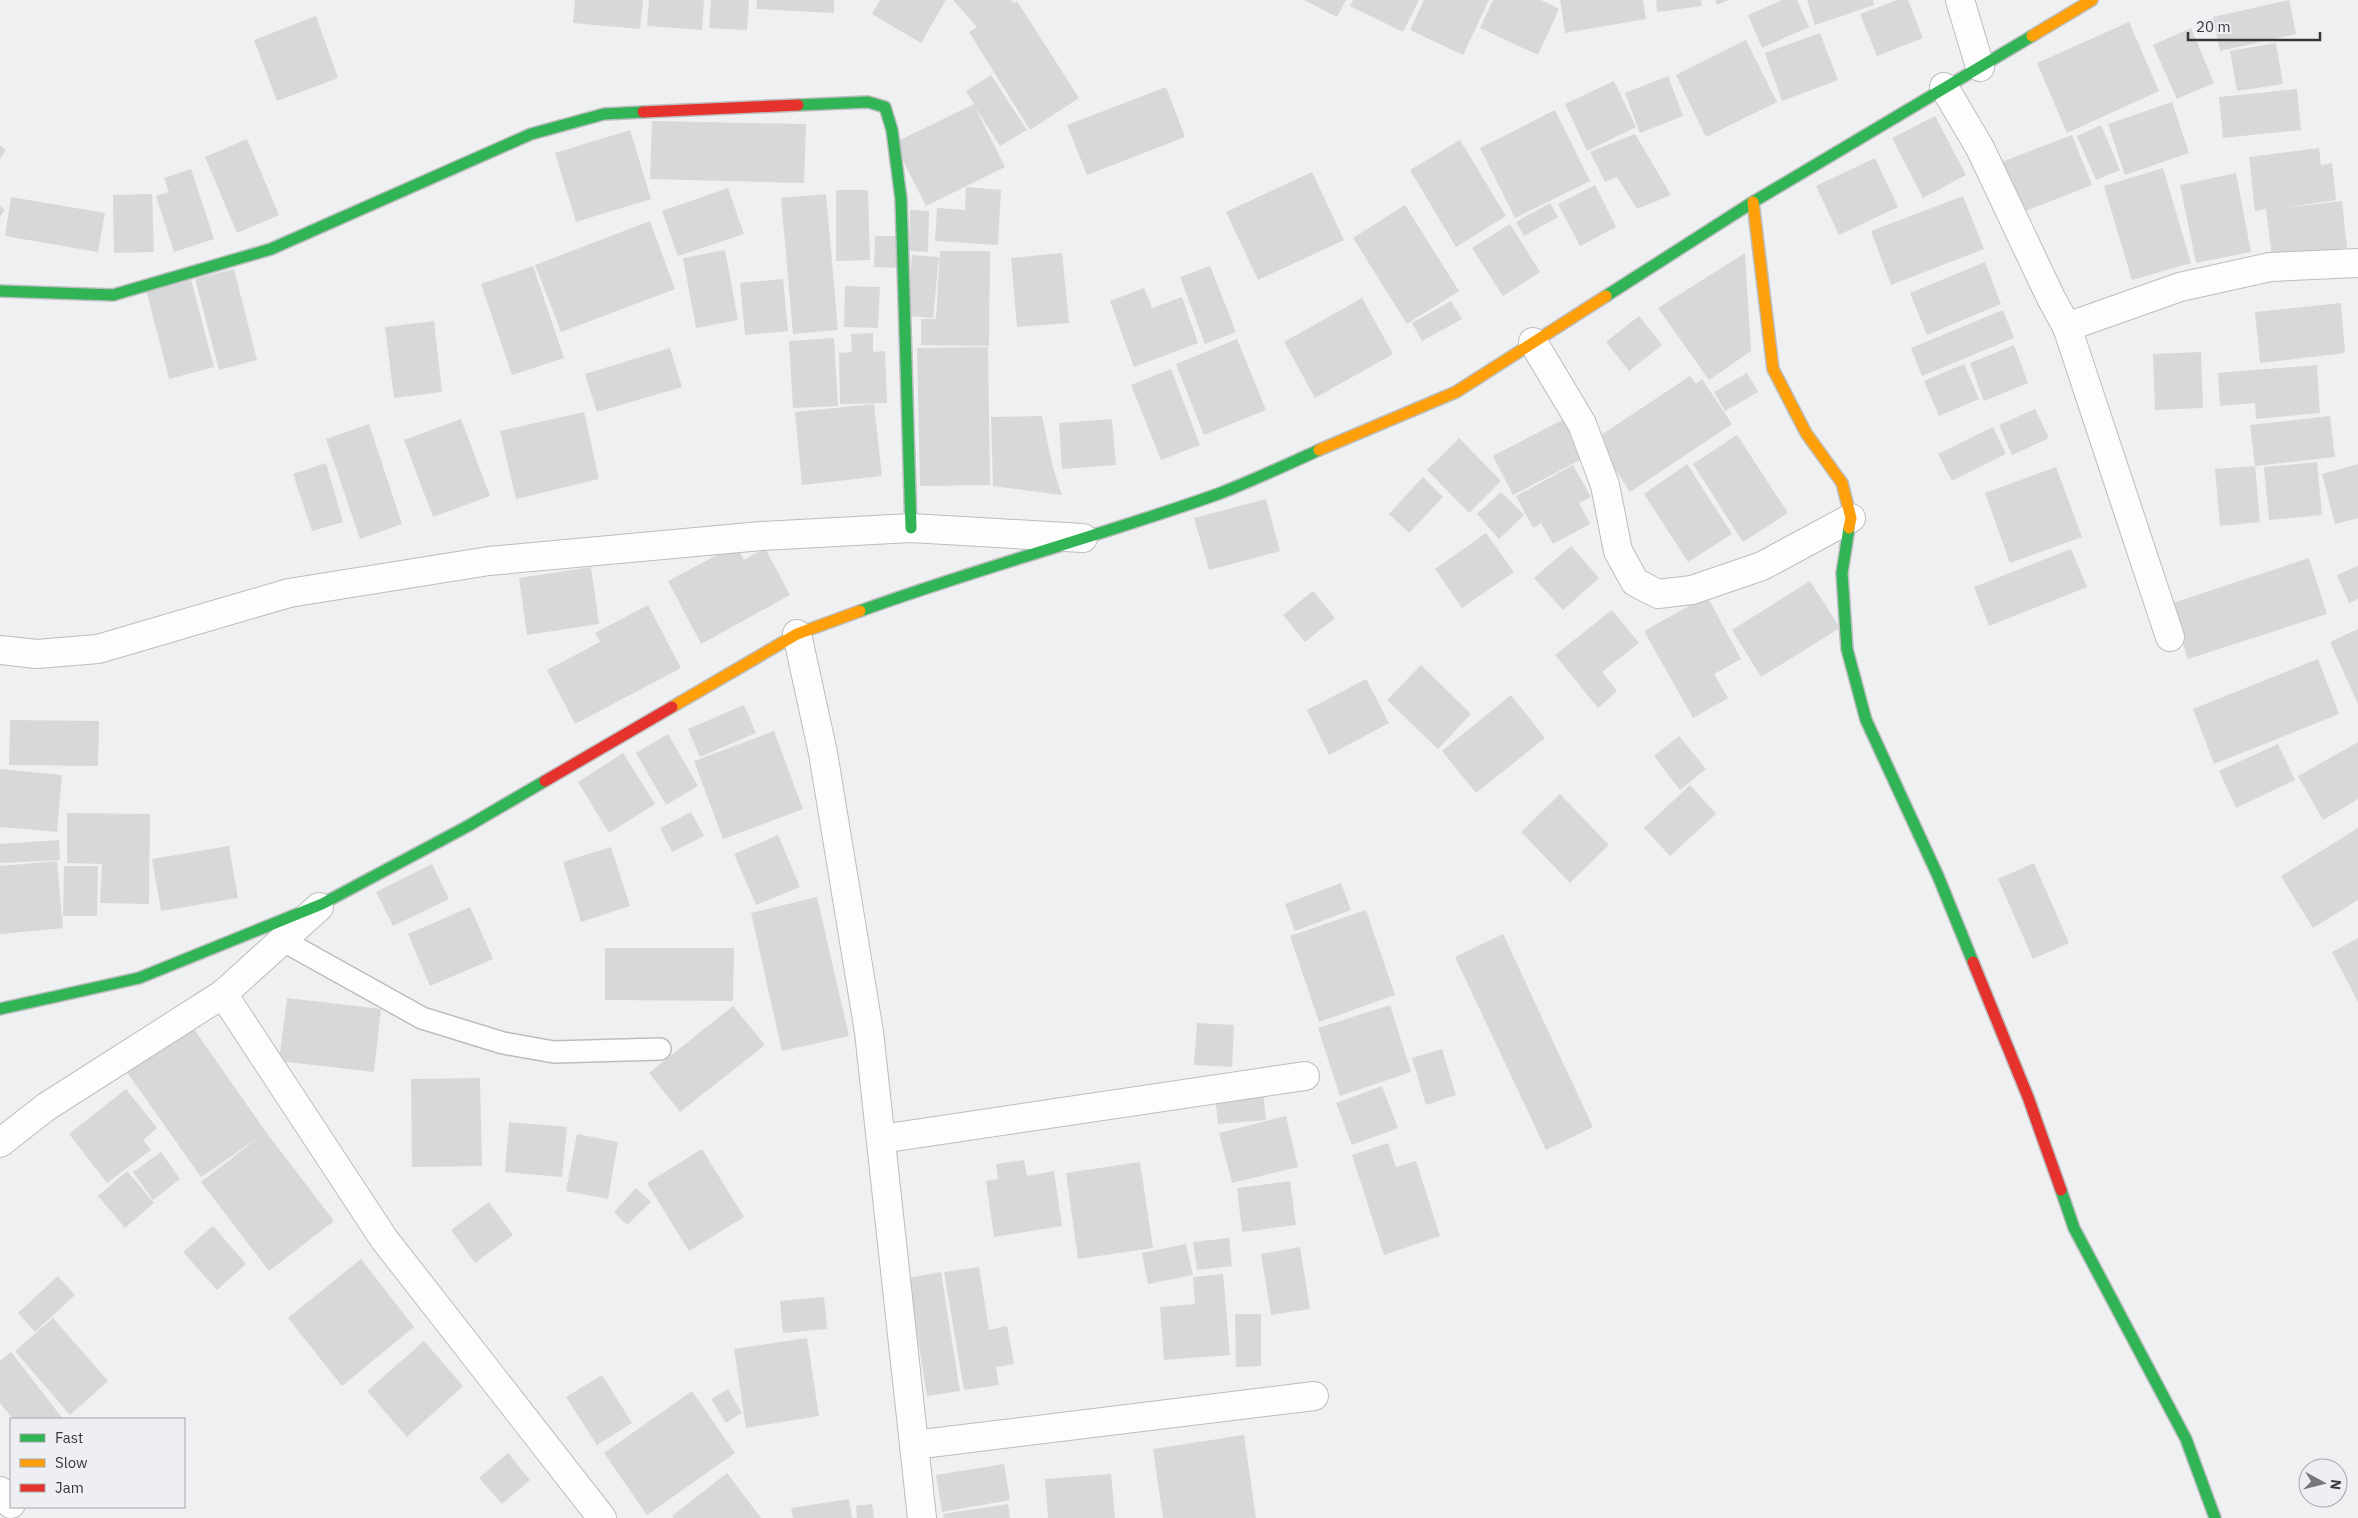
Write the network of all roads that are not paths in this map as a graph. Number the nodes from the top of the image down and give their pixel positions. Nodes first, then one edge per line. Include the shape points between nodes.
1 (1960, 0) edge
2 (2092, 0) edge
3 (1980, 67) junction
4 (1944, 87) junction
5 (1753, 202) junction
6 (2358, 262) edge
7 (0, 291) edge
8 (2067, 327) junction
9 (1533, 342) junction
10 (1851, 518) junction
11 (911, 528) junction
12 (1087, 538) junction
13 (797, 634) junction
14 (2170, 637) dead end
15 (0, 650) edge
16 (322, 904) junction
17 (282, 940) junction
18 (224, 994) junction
19 (0, 1009) edge
20 (660, 1048) dead end
21 (1305, 1076) dead end
22 (881, 1139) junction
23 (0, 1143) edge
24 (1314, 1396) dead end
25 (914, 1445) junction
26 (0, 1491) edge
27 (10, 1503) edge
28 (15, 1508) edge
29 (24, 1518) edge
30 (602, 1518) edge
31 (922, 1518) edge
32 (2215, 1518) edge

1 - 3 street
2 - 3 street
3 - 4 street
4 - 5 street
4 - 8 street via 1980,148
5 - 9 street
5 - 10 street via 1773,369 1806,433 1842,483
6 - 8 street via 2270,267 2180,287
7 - 11 street via 113,295 261,252 531,134 604,114 868,102 885,107 901,199
8 - 14 street
9 - 10 street via 1582,424 1605,485 1618,551 1635,582 1658,594 1692,590 1762,566
9 - 12 street via 1456,392 1220,493
10 - 32 street via 1842,573 1847,649 1866,720 1942,885 2028,1097 2074,1228 2186,1438
11 - 12 street
11 - 15 street via 761,536 489,561 289,593 98,649 36,654
12 - 13 street via 946,580
13 - 16 street via 468,826
13 - 22 street via 822,753 865,1003
16 - 17 street
16 - 19 street via 139,978
17 - 18 street
17 - 20 lane via 422,1018 503,1043 554,1052
18 - 23 street via 46,1107
18 - 30 street via 384,1239
21 - 22 street
22 - 25 street
24 - 25 street
25 - 31 street
26 - 27 street
28 - 29 street

